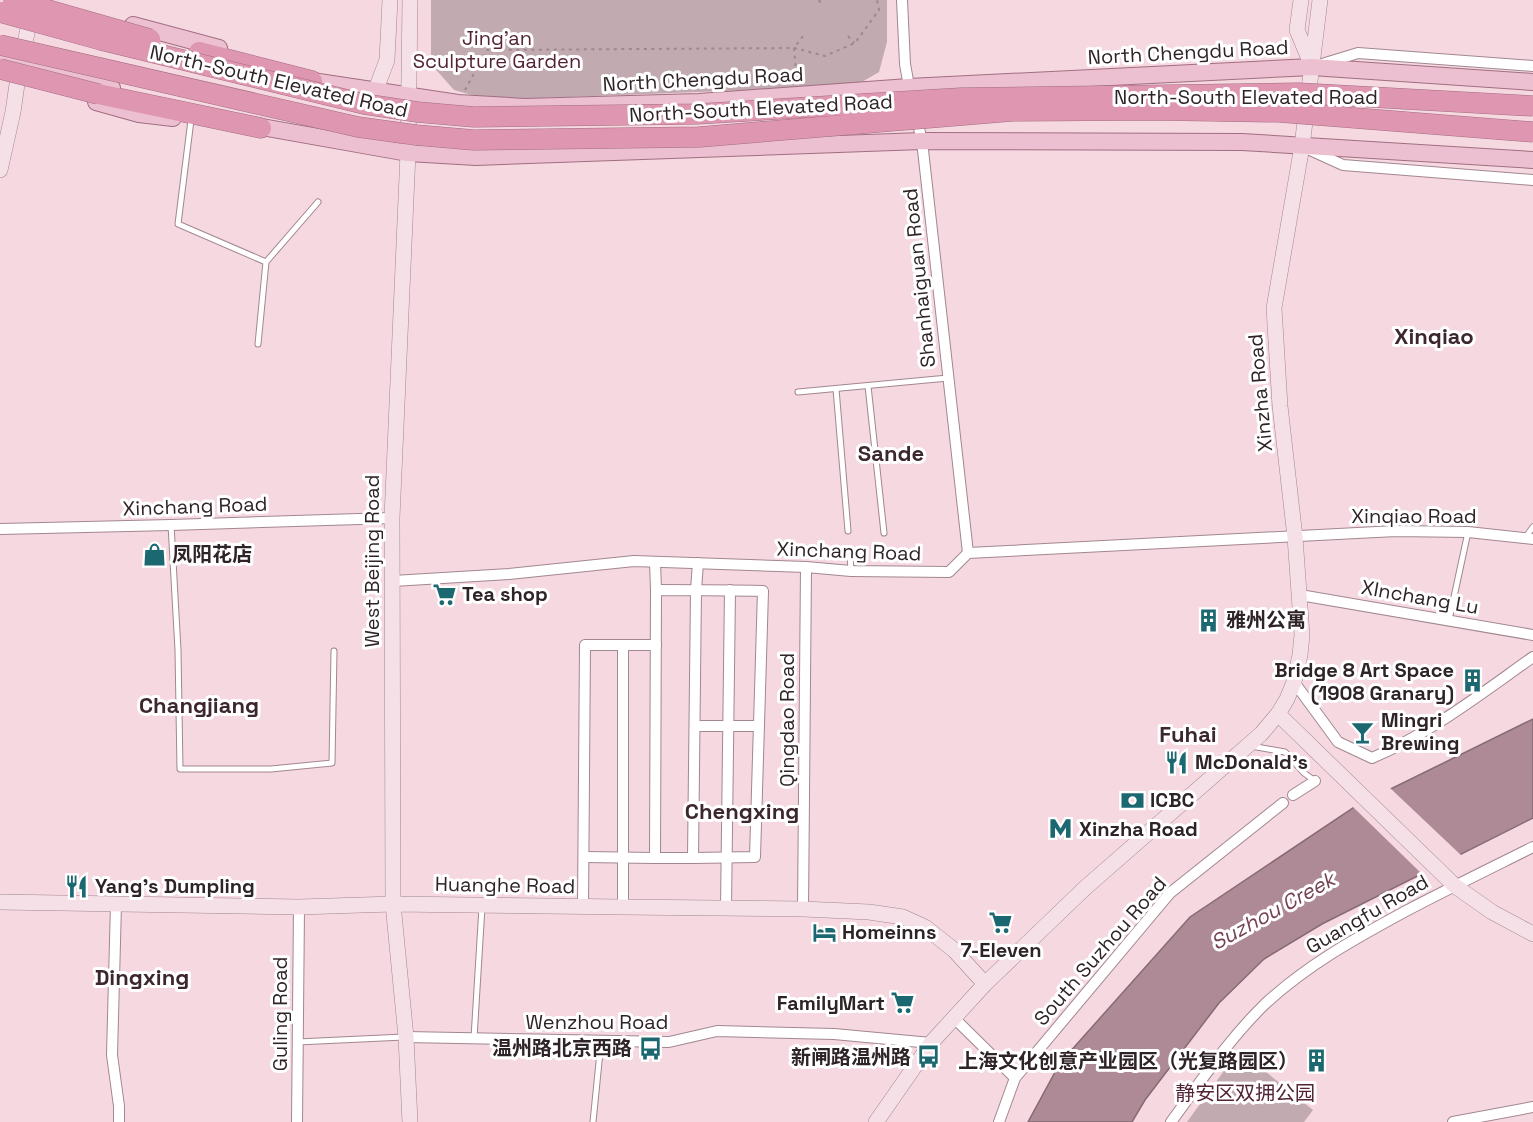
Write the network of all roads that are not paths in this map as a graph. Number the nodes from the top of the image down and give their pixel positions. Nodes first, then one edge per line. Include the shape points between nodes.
1 (13, 0) edge
2 (390, 0) edge
3 (410, 0) edge
4 (902, 0) edge
5 (1301, 0) edge
6 (1320, 0) edge
7 (0, 5) edge
8 (35, 5) edge
9 (0, 12) edge
10 (0, 45) edge
11 (0, 58) edge
12 (20, 63) junction
13 (1533, 66) edge
14 (1312, 67) junction
15 (0, 69) edge
16 (0, 78) edge
17 (17, 81) junction
18 (312, 81) junction
19 (1533, 82) edge
20 (909, 87) junction
21 (375, 92) junction
22 (410, 97) junction
23 (1533, 106) edge
24 (191, 120) junction
25 (261, 128) junction
26 (1533, 132) edge
27 (922, 141) junction
28 (1302, 146) junction
29 (408, 153) junction
30 (1533, 159) edge
31 (0, 170) edge
32 (1533, 180) edge
33 (318, 202) dead end
34 (266, 262) junction
35 (258, 344) dead end
36 (948, 378) junction
37 (868, 386) junction
38 (836, 389) junction
39 (798, 392) dead end
40 (392, 518) junction
41 (163, 527) junction
42 (1533, 527) edge
43 (0, 529) edge
44 (848, 531) dead end
45 (1468, 532) junction
46 (884, 533) dead end
47 (1295, 537) junction
48 (1529, 539) edge
49 (968, 553) junction
50 (850, 556) dead end
51 (656, 562) junction
52 (698, 563) junction
53 (806, 567) junction
54 (851, 571) junction
55 (393, 581) junction
56 (656, 590) junction
57 (696, 590) junction
58 (730, 590) junction
59 (1300, 595) junction
60 (1449, 622) junction
61 (1533, 634) edge
62 (623, 645) junction
63 (656, 645) junction
64 (334, 651) dead end
65 (1533, 657) edge
66 (1294, 682) junction
67 (1278, 714) junction
68 (694, 726) junction
69 (728, 726) junction
70 (759, 726) junction
71 (1250, 746) junction
72 (1315, 781) joint
73 (1293, 795) dead end
74 (1283, 803) dead end
75 (1533, 847) edge
76 (584, 857) junction
77 (622, 857) junction
78 (655, 858) junction
79 (693, 858) junction
80 (727, 858) junction
81 (1455, 886) junction
82 (0, 902) edge
83 (116, 904) junction
84 (393, 904) junction
85 (482, 905) junction
86 (583, 906) junction
87 (298, 907) junction
88 (623, 907) junction
89 (726, 908) junction
90 (803, 909) junction
91 (1533, 934) edge
92 (985, 984) junction
93 (954, 1018) junction
94 (406, 1037) junction
95 (474, 1038) junction
96 (297, 1042) junction
97 (601, 1042) junction
98 (931, 1044) junction
99 (1015, 1078) junction
100 (1533, 1107) edge
101 (119, 1122) edge
102 (297, 1122) edge
103 (410, 1122) edge
104 (592, 1122) edge
105 (876, 1122) edge
106 (999, 1122) edge
107 (1171, 1122) edge
108 (1453, 1122) edge

1 - 18 highway, bridge
2 - 21 main road via 387,60
3 - 22 main road, West Beijing Road
4 - 20 street, Shanhaiguan Road
5 - 14 main road, Xinzha Road via 1297,30
6 - 14 main road, Xinzha Road
7 - 8 main road
8 - 12 main road
8 - 18 main road, North Chengdu Road via 293,69
9 - 23 highway, North-South Elevated Road, bridge via 364,104 474,117 697,114 962,98 1298,93
10 - 26 highway, North-South Elevated Road, bridge via 358,128 474,140 699,137 1012,111 1131,110 1279,112
11 - 12 main road
12 - 17 main road
12 - 25 main road
13 - 14 street, North Chengdu Road via 1358,53
14 - 19 main road, North Chengdu Road
14 - 20 main road, North Chengdu Road
14 - 28 main road, Xinzha Road
15 - 25 highway, bridge
16 - 17 main road
17 - 24 main road via 139,114
17 - 31 main road
18 - 21 main road, North Chengdu Road
20 - 22 main road, North Chengdu Road via 699,102 525,107
20 - 27 street, Shanhaiguan Road
21 - 22 main road, North Chengdu Road
22 - 29 main road, West Beijing Road
24 - 25 main road
24 - 34 lane via 178,224
25 - 29 main road
27 - 28 main road via 1242,142
27 - 29 main road via 476,157
27 - 36 street, Shanhaiguan Road
28 - 30 main road
28 - 32 street via 1343,165
28 - 47 main road, Xinzha Road via 1274,308
29 - 40 main road, West Beijing Road
33 - 34 lane
34 - 35 lane
36 - 37 lane
36 - 49 street, Shanhaiguan Road
37 - 38 lane
37 - 46 lane
38 - 39 lane
38 - 44 lane
40 - 41 street, Xinchang Road
40 - 55 main road, West Beijing Road
41 - 43 street, Xinchang Road
41 - 64 lane via 178,650 180,769 271,769 332,763
42 - 48 lane
45 - 47 street, Xinqiao Road via 1396,531
45 - 48 street, Xinqiao Road
45 - 60 lane
47 - 49 street
47 - 59 main road, Xinzha Road
49 - 54 street, Xinchang Road via 949,572
50 - 54 lane
51 - 52 street, Xinchang Road
51 - 55 street, Xinchang Road
51 - 56 street
52 - 53 street, Xinchang Road
52 - 57 street
53 - 54 street, Xinchang Road
53 - 90 street, Qingdao Road
55 - 84 main road, West Beijing Road
56 - 57 street
56 - 63 street
57 - 58 street
57 - 68 street
58 - 69 street
58 - 70 street via 764,591
59 - 60 street, XInchang Lu
59 - 66 main road, Xinzha Road via 1302,635
60 - 61 street, XInchang Lu
62 - 63 street
62 - 76 street via 585,645
62 - 77 street
63 - 78 street
65 - 66 street via 1459,710 1372,758 1338,742
66 - 67 main road, Xinzha Road
67 - 71 main road, Xinzha Road
67 - 81 main road
68 - 69 street
68 - 79 street
69 - 70 street
69 - 80 street
70 - 80 street via 755,857
71 - 72 lane via 1285,752
71 - 92 main road, Xinzha Road via 1085,888
72 - 73 street
74 - 99 street, South Suzhou Road via 1170,893
75 - 81 street, Guangfu Road
76 - 77 street
76 - 86 street
77 - 78 street
77 - 88 street
78 - 79 street
79 - 80 street
80 - 89 street
81 - 91 main road
81 - 107 street, Guangfu Road via 1343,945 1281,990 1227,1046
82 - 83 main road, Huanghe Road
83 - 87 main road, Huanghe Road
83 - 101 street via 112,1055
84 - 85 main road, Huanghe Road
84 - 87 main road, Huanghe Road
84 - 94 main road, West Beijing Road
85 - 86 main road, Huanghe Road
85 - 95 lane
86 - 88 main road, Huanghe Road
87 - 96 street, Guling Road
88 - 89 main road, Huanghe Road
89 - 90 main road, Huanghe Road
90 - 92 main road, Huanghe Road via 903,917 940,938
92 - 93 main road, Xinzha Road
93 - 98 main road, Xinzha Road
93 - 99 street
94 - 95 street, Wenzhou Road
94 - 96 lane
94 - 103 main road, West Beijing Road
95 - 97 street, Wenzhou Road
96 - 102 street, Guling Road
97 - 98 street, Wenzhou Road via 669,1042 717,1031 834,1034
97 - 104 lane
98 - 105 main road, Xinzha Road
99 - 106 street, South Suzhou Road
100 - 108 street

